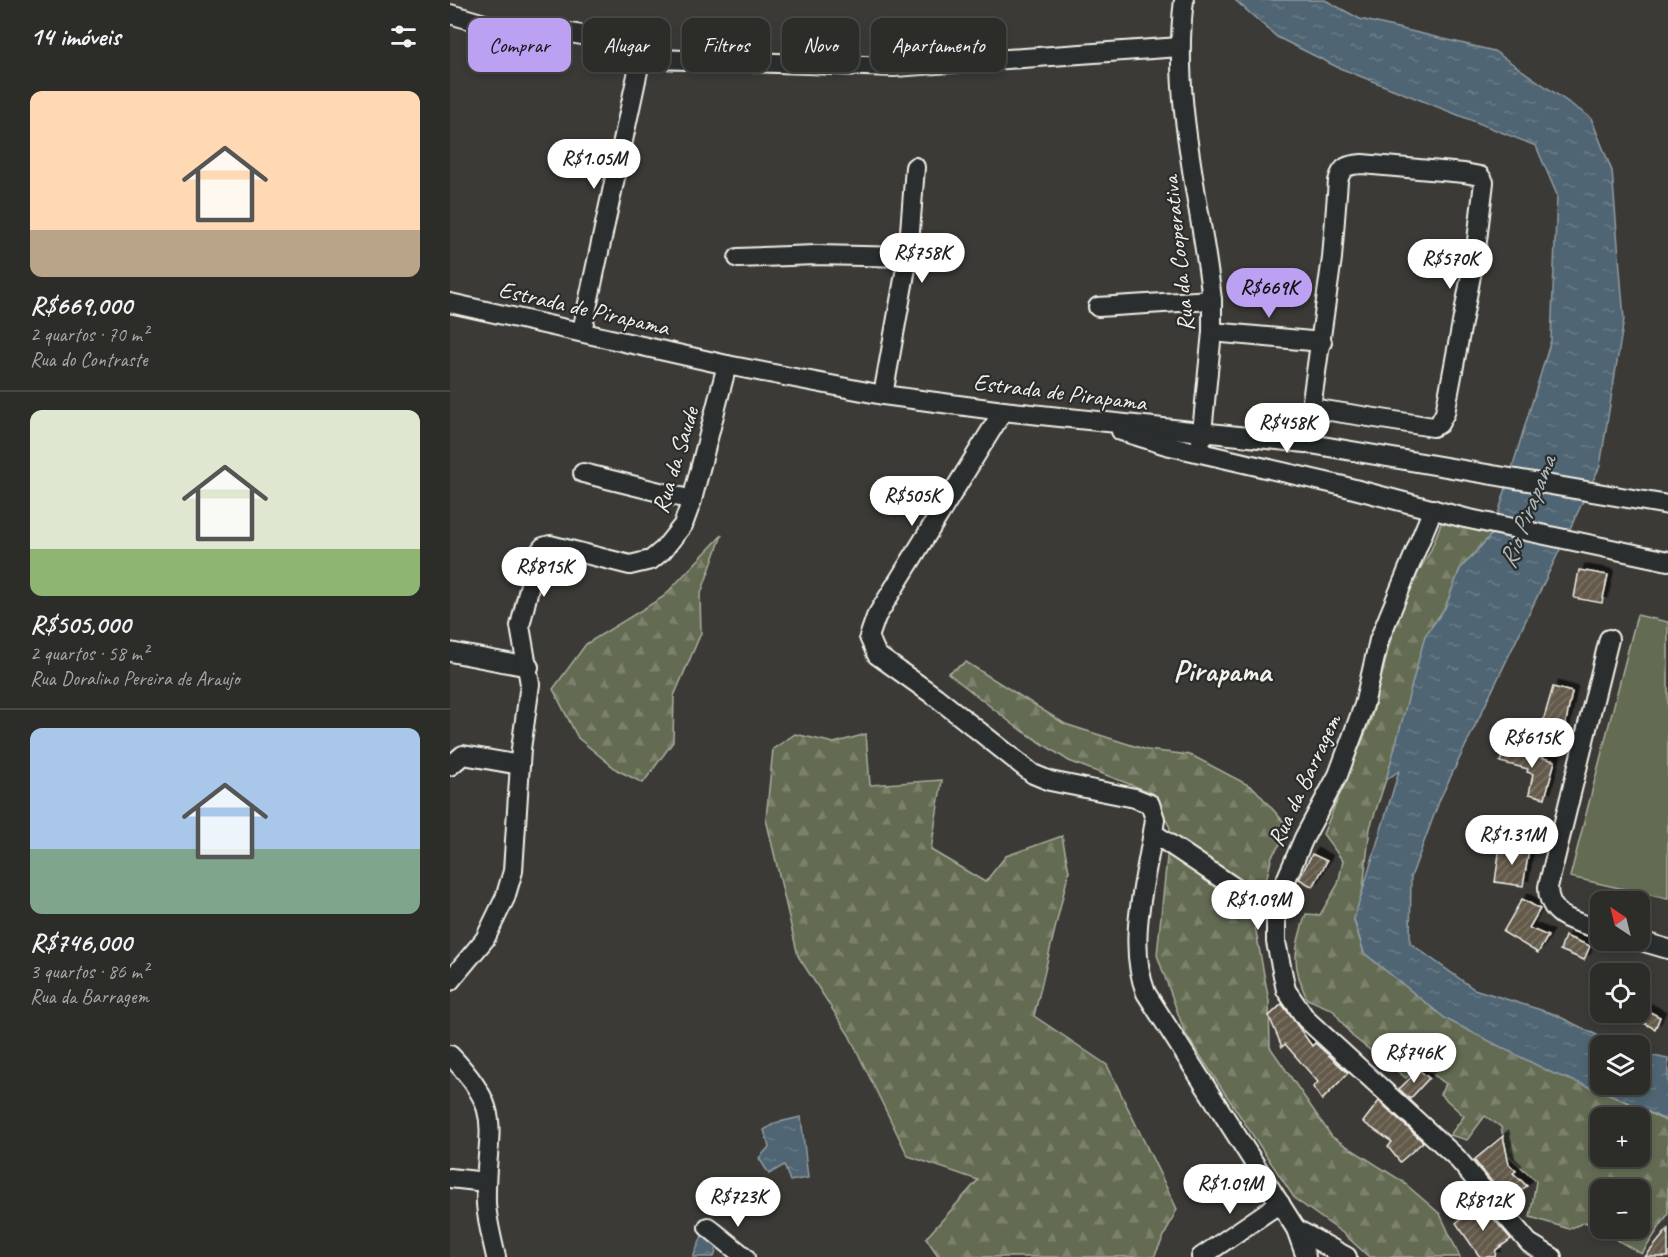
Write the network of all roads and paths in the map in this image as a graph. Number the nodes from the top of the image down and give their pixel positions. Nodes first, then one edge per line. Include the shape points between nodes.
1 (1184, 0) edge
2 (450, 14) edge
3 (583, 35) edge
4 (1180, 47) junction
5 (670, 58) edge
6 (638, 72) edge
7 (915, 167) dead end
8 (908, 257) junction
9 (738, 258) dead end
10 (1212, 300) junction
11 (450, 303) edge
12 (1098, 307) dead end
13 (582, 331) junction
14 (1212, 332) junction
15 (1322, 342) junction
16 (727, 365) junction
17 (883, 395) junction
18 (1003, 411) junction
19 (1098, 422) junction
20 (1202, 432) junction
21 (1199, 452) junction
22 (583, 473) dead end
23 (692, 500) junction
24 (1668, 505) edge
25 (1433, 509) junction
26 (1668, 561) edge
27 (1609, 639) dead end
28 (450, 652) edge
29 (529, 667) junction
30 (520, 765) junction
31 (450, 766) edge
32 (1153, 833) junction
33 (1276, 915) junction
34 (1590, 926) edge
35 (1650, 944) edge
36 (1668, 949) edge
37 (450, 981) edge
38 (450, 1055) edge
39 (450, 1178) edge
40 (486, 1182) junction
41 (1280, 1203) junction
42 (708, 1227) dead end
43 (1296, 1229) junction
44 (496, 1257) edge
45 (745, 1257) edge
46 (1201, 1257) edge
47 (1306, 1257) edge
48 (1347, 1257) edge
49 (1552, 1257) edge

1 - 4 street, Rua da Cooperativa
2 - 3 street via 512,32
4 - 5 street via 879,67
4 - 10 street, Rua da Cooperativa via 1183,108
6 - 13 street
7 - 8 street
8 - 9 street
8 - 17 street
10 - 12 street
10 - 14 street, Rua da Cooperativa
11 - 13 street, Estrada de Pirapama
13 - 16 street, Estrada de Pirapama
14 - 15 street
14 - 20 street, Rua da Cooperativa
15 - 15 street via 1311,408 1426,428 1443,419 1476,249 1484,182 1480,176 1362,164 1346,166 1341,171
16 - 17 street, Estrada de Pirapama
16 - 23 street, Rua da Saude
17 - 18 street, Estrada de Pirapama
18 - 19 street, Estrada de Pirapama
18 - 32 street via 876,617 869,637 872,649 1033,774 1066,785 1146,801 1155,813
19 - 20 street, Estrada de Pirapama
19 - 21 street via 1150,441
20 - 21 street, Rua da Cooperativa
20 - 24 street, Estrada de Pirapama via 1305,443
21 - 25 street
22 - 23 street
23 - 29 street, Rua da Saude via 678,532 651,560 630,565 561,546 543,547 533,566 520,627
25 - 26 street
25 - 33 street, Rua da Barragem via 1379,640 1353,737 1338,775 1292,862
27 - 34 street via 1548,887 1557,913
28 - 29 street
29 - 30 street
30 - 31 street via 463,755
30 - 37 street via 510,884 485,939
32 - 33 street
32 - 41 street via 1139,925 1141,981
33 - 49 street, Rua da Barragem via 1276,942 1286,990 1298,1010 1456,1158 1529,1244
35 - 36 street
38 - 40 street via 468,1074 488,1108
39 - 40 street
40 - 44 street via 487,1220
41 - 43 street
41 - 46 street
42 - 45 street
43 - 47 street
43 - 48 street

